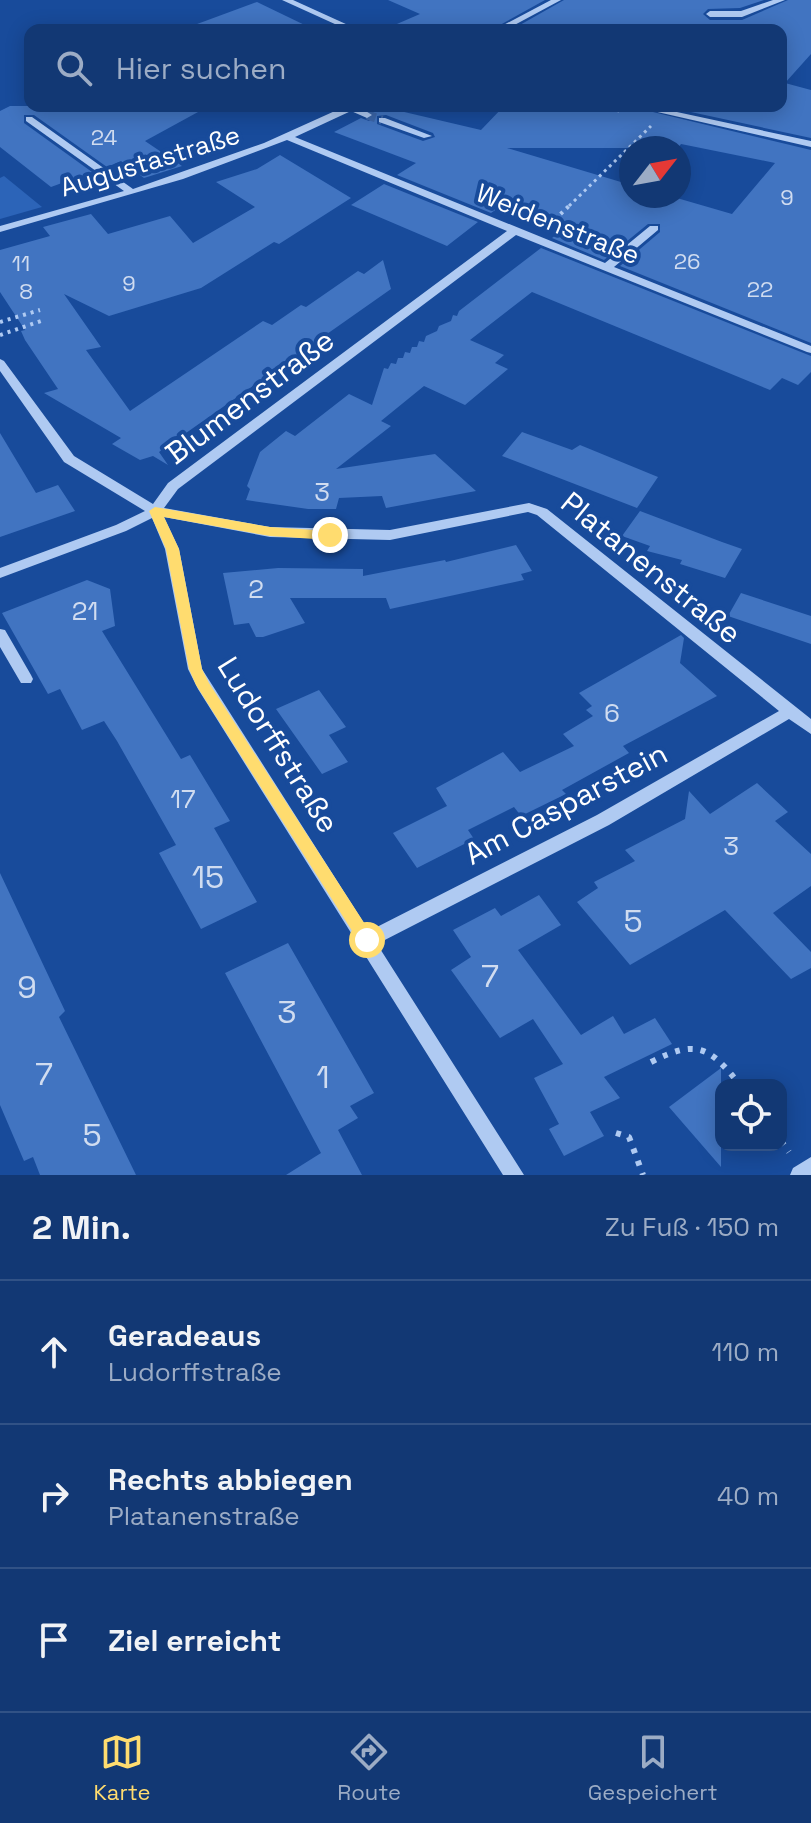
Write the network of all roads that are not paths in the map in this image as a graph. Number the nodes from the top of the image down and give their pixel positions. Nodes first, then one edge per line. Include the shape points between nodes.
1 (286, 0) edge
2 (557, 0) edge
3 (781, 0) edge
4 (710, 14) dead end
5 (341, 24) edge
6 (510, 24) edge
7 (342, 112) edge
8 (361, 112) edge
9 (666, 112) edge
10 (367, 115) tunnel mouth
11 (29, 119) dead end
12 (382, 120) tunnel mouth
13 (427, 136) dead end
14 (290, 138) junction
15 (811, 144) edge
16 (131, 192) junction
17 (654, 228) dead end
18 (0, 229) edge
19 (515, 230) junction
20 (607, 267) junction
21 (811, 350) edge
22 (0, 363) edge
23 (155, 511) junction
24 (0, 573) edge
25 (0, 634) edge
26 (26, 679) dead end
27 (789, 712) junction
28 (811, 728) edge
29 (367, 940) junction
30 (811, 1167) edge
31 (514, 1175) edge
32 (800, 1175) edge

1 - 5 street
2 - 6 street
3 - 4 street via 742,14
7 - 14 street, Augustastraße
8 - 10 street
9 - 15 street
11 - 16 street
12 - 13 street
14 - 16 street, Augustastraße
14 - 19 street, Weidenstraße
16 - 18 street, Augustastraße
17 - 20 street
19 - 20 street, Weidenstraße
19 - 23 street, Blumenstraße via 173,486
20 - 21 street, Weidenstraße
22 - 23 street via 69,459
23 - 24 street, Blumenstraße
23 - 27 street, Platanenstraße via 270,532 390,535 529,507 542,512
23 - 29 street, Ludorffstraße via 172,549 195,669
25 - 26 street
27 - 28 street, Platanenstraße
27 - 29 street, Am Casparstein via 603,820
29 - 31 street, Ludorffstraße
30 - 32 street

